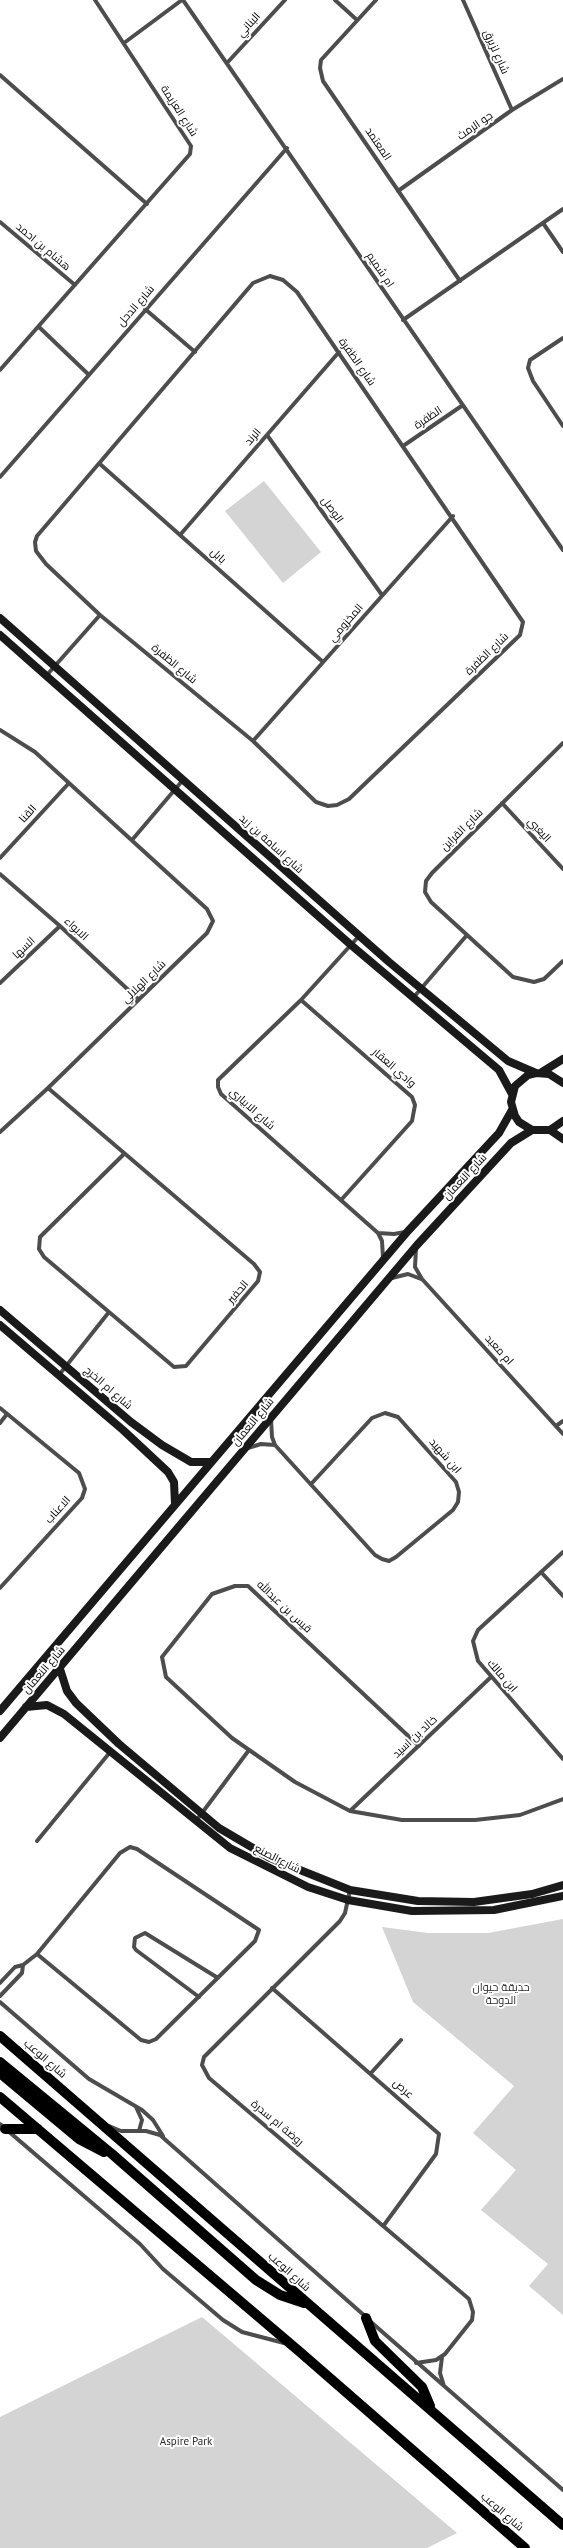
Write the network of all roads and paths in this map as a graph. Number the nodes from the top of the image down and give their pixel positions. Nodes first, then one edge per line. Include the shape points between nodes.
1 (95, 0) edge
2 (183, 0) edge
3 (285, 0) edge
4 (335, 0) edge
5 (376, 0) edge
6 (464, 0) edge
7 (357, 20) junction
8 (124, 43) junction
9 (227, 63) junction
10 (0, 75) edge
11 (563, 79) edge
12 (512, 110) junction
13 (287, 148) junction
14 (398, 191) junction
15 (147, 204) junction
16 (563, 209) edge
17 (0, 222) edge
18 (543, 223) junction
19 (563, 252) edge
20 (460, 281) junction
21 (75, 285) junction
22 (145, 309) junction
23 (403, 320) junction
24 (39, 327) junction
25 (563, 338) edge
26 (195, 352) junction
27 (339, 352) junction
28 (0, 370) edge
29 (88, 374) junction
30 (463, 405) junction
31 (563, 426) edge
32 (266, 435) junction
33 (404, 446) junction
34 (100, 464) junction
35 (0, 477) edge
36 (452, 516) junction
37 (180, 534) junction
38 (563, 550) edge
39 (382, 595) junction
40 (100, 615) junction
41 (0, 618) edge
42 (0, 635) edge
43 (324, 662) junction
44 (55, 666) junction
45 (46, 676) junction
46 (0, 730) edge
47 (253, 741) junction
48 (563, 743) edge
49 (183, 780) junction
50 (69, 783) junction
51 (176, 789) junction
52 (502, 803) junction
53 (132, 840) junction
54 (0, 858) edge
55 (563, 869) edge
56 (0, 874) edge
57 (60, 926) junction
58 (467, 935) junction
59 (359, 936) junction
60 (351, 945) junction
61 (563, 961) edge
62 (0, 983) edge
63 (420, 988) junction
64 (413, 998) junction
65 (138, 999) junction
66 (301, 1000) junction
67 (563, 1059) edge
68 (539, 1073) junction
69 (563, 1083) edge
70 (48, 1088) junction
71 (512, 1094) junction
72 (512, 1110) junction
73 (563, 1121) edge
74 (532, 1130) junction
75 (550, 1130) junction
76 (0, 1132) edge
77 (563, 1139) edge
78 (124, 1154) junction
79 (342, 1199) junction
80 (408, 1231) junction
81 (378, 1233) junction
82 (417, 1245) junction
83 (382, 1261) junction
84 (422, 1279) junction
85 (384, 1283) junction
86 (1, 1312) edge
87 (109, 1312) junction
88 (0, 1324) edge
89 (66, 1366) junction
90 (59, 1375) junction
91 (0, 1408) edge
92 (7, 1414) junction
93 (271, 1417) junction
94 (563, 1421) edge
95 (0, 1423) edge
96 (556, 1426) junction
97 (563, 1434) edge
98 (275, 1445) junction
99 (243, 1451) junction
100 (211, 1462) junction
101 (312, 1483) junction
102 (175, 1504) junction
103 (563, 1552) edge
104 (541, 1572) junction
105 (0, 1588) edge
106 (563, 1596) edge
107 (60, 1669) junction
108 (491, 1677) junction
109 (26, 1707) junction
110 (0, 1710) edge
111 (0, 1738) edge
112 (419, 1746) junction
113 (112, 1750) junction
114 (249, 1750) junction
115 (563, 1759) edge
116 (563, 1799) edge
117 (350, 1811) junction
118 (202, 1813) junction
119 (196, 1822) junction
120 (37, 1841) dead end
121 (563, 1885) edge
122 (350, 1890) junction
123 (563, 1896) edge
124 (348, 1900) junction
125 (37, 1954) junction
126 (22, 1965) junction
127 (218, 1978) junction
128 (0, 1983) edge
129 (272, 1988) junction
130 (0, 1996) edge
131 (199, 1997) junction
132 (0, 2002) edge
133 (0, 2036) edge
134 (401, 2040) dead end
135 (0, 2062) edge
136 (0, 2073) edge
137 (371, 2073) junction
138 (0, 2097) edge
139 (136, 2106) junction
140 (98, 2120) junction
141 (3, 2126) edge
142 (38, 2129) junction
143 (139, 2131) junction
144 (165, 2140) junction
145 (112, 2154) junction
146 (384, 2225) junction
147 (306, 2304) junction
148 (366, 2318) junction
149 (300, 2352) junction
150 (442, 2357) junction
151 (416, 2363) junction
152 (444, 2388) junction
153 (432, 2410) junction
154 (563, 2490) edge
155 (563, 2525) edge
156 (525, 2548) edge

1 - 8 street, شارع العزيمة
2 - 8 street
2 - 9 street, ام شميم
3 - 9 street, البناني
4 - 7 street
5 - 7 street, المعتمد
6 - 12 street, شارع لزيرق
7 - 14 street, المعتمد via 321,60 323,81
8 - 15 street, شارع العزيمة via 191,146 188,158
9 - 13 street, ام شميم
10 - 15 street
11 - 12 street, جو الرمث
12 - 14 street, جو الرمث
13 - 22 street, شارع الدحل
13 - 23 street, ام شميم
14 - 20 street, المعتمد
15 - 21 street, شارع العزيمة
16 - 18 street
17 - 21 street, هشام بن احمد
18 - 19 street
18 - 20 street
20 - 23 street
21 - 24 street, شارع العزيمة
22 - 26 street
22 - 29 street, شارع الدحل
23 - 30 street, ام شميم
24 - 28 street, شارع العزيمة
24 - 29 street
25 - 31 street via 530,360 528,368
26 - 27 street, شارع الظفرة via 253,283 270,276 283,280 297,292
26 - 34 street, شارع الظفرة
27 - 32 street, الرند
27 - 33 street, شارع الظفرة
29 - 35 street, شارع الدحل
30 - 33 street, الظفرة
30 - 38 street, ام شميم
32 - 37 street, الرند
32 - 39 street, الوصل
33 - 36 street, شارع الظفرة
34 - 37 street, بابل
34 - 40 street, شارع الظفرة via 37,536 35,542 36,550 46,564
36 - 39 street, المخزومي
36 - 47 street, شارع الظفرة via 517,611 523,622 520,635 349,799 338,805 328,806 316,802
37 - 43 street, بابل
39 - 43 street, المخزومي
40 - 44 street
40 - 47 street, شارع الظفرة
41 - 44 street, شارع اسامة بن زيد
42 - 45 street, شارع اسامة بن زيد
43 - 47 street, المخزومي
44 - 45 street
44 - 49 street, شارع اسامة بن زيد
45 - 51 street, شارع اسامة بن زيد
46 - 50 street, شارع الهلالي via 35,752
48 - 52 street, شارع القراين
49 - 51 street
49 - 59 street, شارع اسامة بن زيد
50 - 53 street, شارع الهلالي
50 - 54 street, القنا
51 - 53 street
51 - 60 street, شارع اسامة بن زيد
52 - 55 street, اليغبي
52 - 58 street, شارع القراين via 426,881 425,892 431,902
53 - 65 street, شارع الهلالي via 207,909 213,921 207,933
56 - 57 street, الابواء
57 - 62 street, السها
57 - 65 street, الابواء
58 - 61 street, شارع القراين via 513,977 525,981 544,979
58 - 63 street
59 - 60 street, شارع الابياري
59 - 63 street, شارع اسامة بن زيد
60 - 64 street, شارع اسامة بن زيد
60 - 66 street, شارع الابياري
63 - 64 street
63 - 68 street, شارع اسامة بن زيد via 508,1061
64 - 71 street, شارع اسامة بن زيد via 499,1070
65 - 70 street, شارع الهلالي
66 - 79 street, وادي العقار via 412,1097 415,1105 412,1121
66 - 79 street, شارع الابياري via 218,1080 218,1087 221,1094
67 - 68 street
68 - 69 street, شارع اسامة بن زيد via 556,1077
68 - 71 street via 521,1080
70 - 76 street, شارع الهلالي
70 - 78 street, الحفير
71 - 72 street
72 - 74 street via 519,1122
72 - 80 street, شارع النعمان via 499,1133
73 - 75 street
74 - 75 street
74 - 82 street, شارع النعمان via 512,1143
75 - 77 street
78 - 87 street, الحفير via 40,1237 40,1248 44,1257
78 - 87 street, الحفير via 254,1264 260,1272 258,1282 186,1366 174,1367
79 - 81 street, شارع الابياري
80 - 81 street via 394,1234
80 - 83 street, شارع النعمان
81 - 83 street via 382,1241
82 - 84 street, ام معبد via 414,1260
82 - 85 street, شارع النعمان
83 - 100 street, شارع النعمان
84 - 85 street via 413,1275 402,1275
84 - 96 street, ام معبد
85 - 93 street, شارع النعمان
86 - 89 street, شارع ام الخرج
87 - 89 street
88 - 90 street, شارع ام الخرج
89 - 90 street
89 - 100 street, شارع ام الخرج via 131,1422 180,1458 191,1462
90 - 102 street, شارع ام الخرج via 168,1472 174,1482
91 - 92 street, الاعناب
92 - 95 street
92 - 105 street, الاعناب via 80,1474 85,1489 82,1498
93 - 98 street
93 - 99 street, شارع النعمان
94 - 96 street
96 - 97 street, ام معبد
98 - 99 street via 252,1446
98 - 101 street, ابن شهيد
99 - 107 street, شارع النعمان
100 - 102 street, شارع النعمان
101 - 101 street, ابن شهيد via 375,1555 389,1561 453,1510 458,1502 459,1492 456,1482 398,1417 385,1413 372,1418
102 - 110 street, شارع النعمان
103 - 104 street, ابن مالك
104 - 106 street
104 - 108 street, ابن مالك via 478,1630 473,1641 475,1652 478,1661
107 - 109 street, شارع النعمان
107 - 118 street, شارع الصنع via 67,1691 76,1703 119,1744
108 - 112 street, خالد بن اسيد
108 - 115 street, ابن مالك
109 - 111 street, شارع النعمان
109 - 113 street, شارع الصنع via 47,1705 64,1714
112 - 114 street, قيس بن عبدالله via 248,1586 235,1586 212,1594 162,1657 166,1677 232,1738
112 - 117 street, خالد بن اسيد
113 - 119 street, شارع الصنع
113 - 120 street
114 - 117 street, قيس بن عبدالله via 295,1782
114 - 118 street
116 - 117 street, قيس بن عبدالله via 520,1815 475,1820 402,1820
118 - 119 street
118 - 122 street, شارع الصنع via 219,1828 270,1858
119 - 124 street, شارع الصنع via 230,1848 274,1872
121 - 122 street, شارع الصنع via 532,1894 474,1902 418,1901
122 - 124 street, روضة ام سدرة
123 - 124 street, شارع الصنع via 494,1910 412,1911
124 - 129 street, روضة ام سدرة via 340,1921
125 - 126 street
125 - 127 street via 120,1853 130,1847 144,1853 259,1930 255,1941
125 - 131 street via 141,2040 149,2042 156,2039
126 - 128 street via 15,1967
126 - 130 street via 22,1973
127 - 131 street
127 - 131 street via 145,1933 135,1938 136,1950
129 - 137 street, عرص
129 - 146 street, روضة ام سدرة via 204,2057 202,2065 209,2078
132 - 139 street via 89,2080
133 - 140 main road, شارع الوعب
134 - 137 street
135 - 145 main road
136 - 145 main road via 78,2139
137 - 146 street, عرص via 439,2134 436,2154
138 - 142 main road, شارع الوعب
139 - 143 street via 142,2120
139 - 144 street via 153,2120
140 - 143 street via 121,2131
140 - 147 main road, شارع الوعب via 213,2219
141 - 142 main road
141 - 149 street, شارع الوعب via 140,2244 163,2269 222,2320 242,2332 284,2343
142 - 149 main road, شارع الوعب
143 - 144 street via 153,2132
144 - 148 street
145 - 147 main road via 267,2288
146 - 150 street, روضة ام سدرة via 465,2296 472,2306 472,2320
147 - 153 main road, شارع الوعب
148 - 151 street
148 - 153 main road via 375,2341 422,2387
149 - 156 main road, شارع الوعب
150 - 151 street via 430,2362
150 - 152 street via 440,2372
151 - 152 street
152 - 154 street
153 - 155 main road, شارع الوعب

